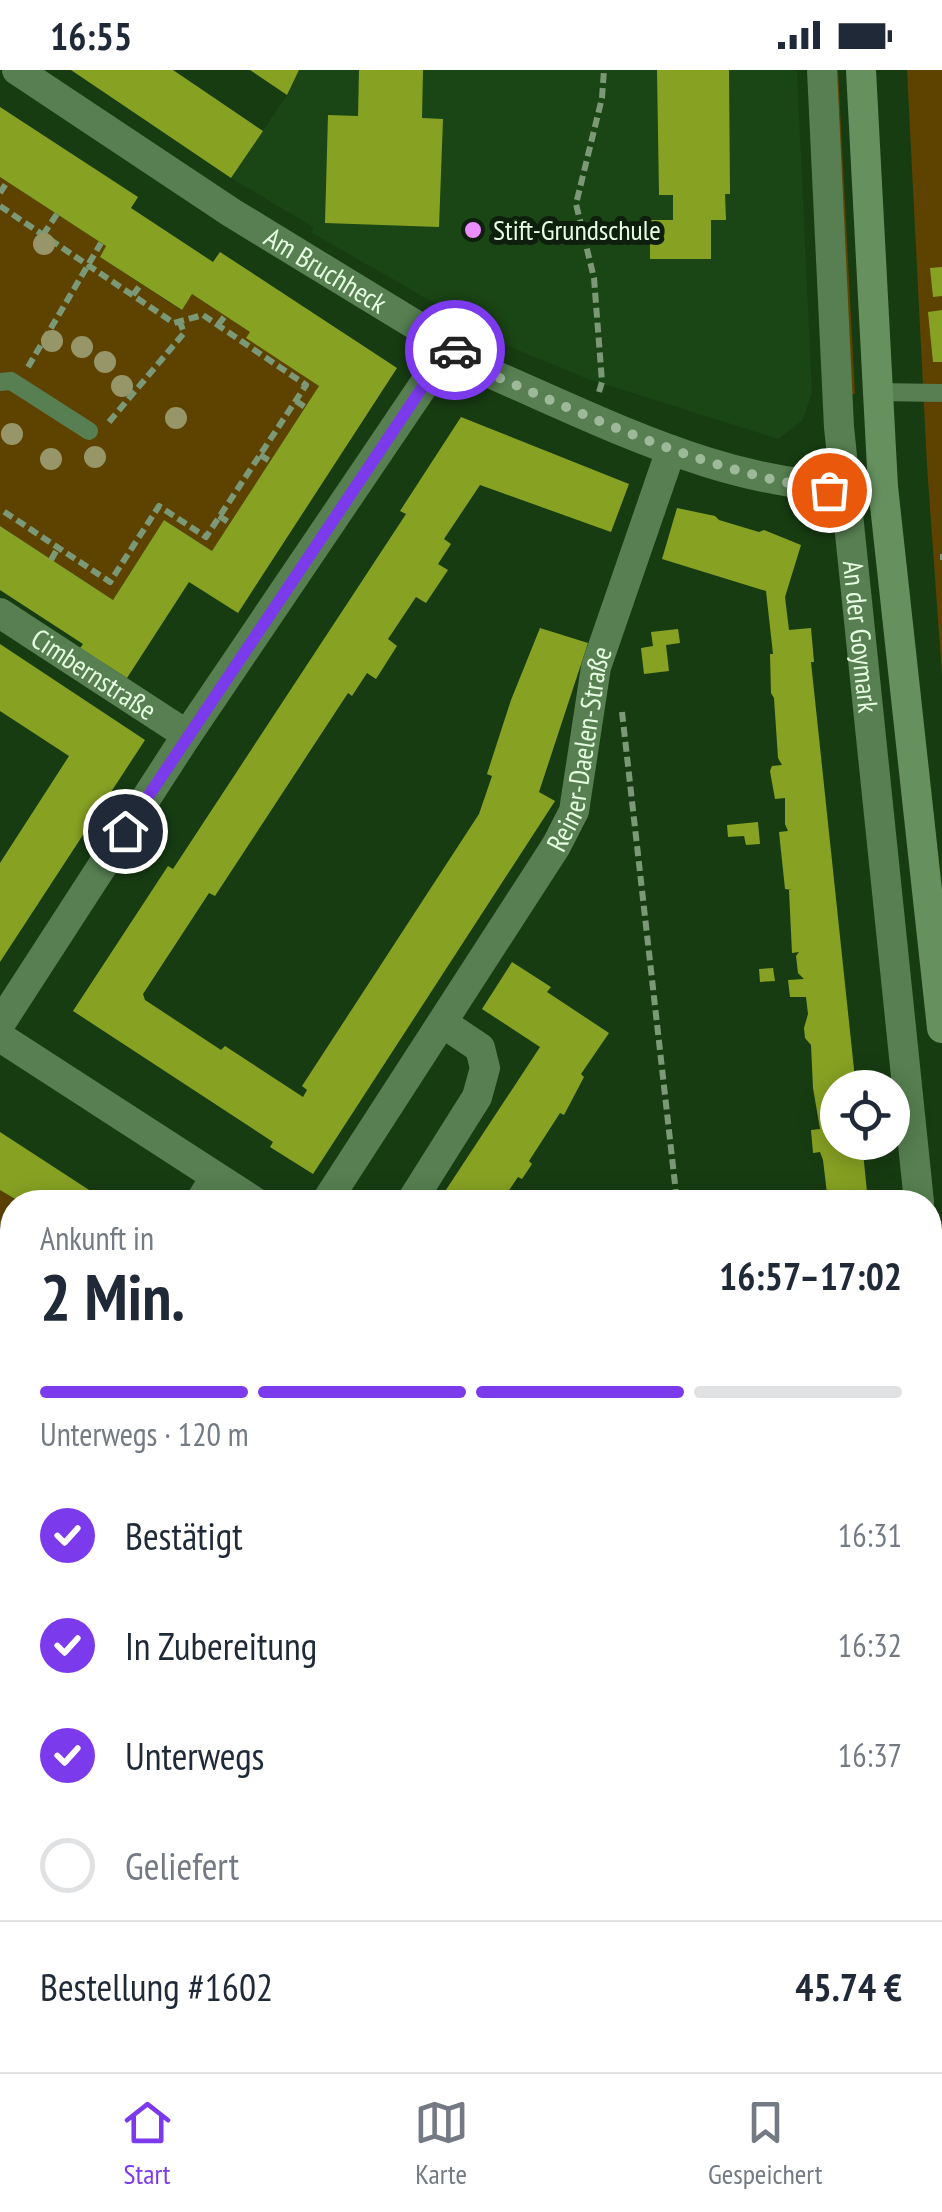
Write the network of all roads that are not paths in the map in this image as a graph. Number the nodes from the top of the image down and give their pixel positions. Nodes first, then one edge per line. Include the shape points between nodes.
1 (17, 70) edge
2 (822, 70) edge
3 (861, 70) edge
4 (450, 346) junction
5 (8, 384) edge
6 (877, 392) junction
7 (942, 393) edge
8 (89, 431) road end
9 (671, 450) junction
10 (883, 487) junction
11 (837, 490) junction
12 (0, 613) edge
13 (187, 735) junction
14 (443, 1023) junction
15 (0, 1024) edge
16 (942, 1028) edge
17 (0, 1037) edge
18 (210, 1174) junction
19 (200, 1190) edge
20 (236, 1190) edge
21 (334, 1190) edge
22 (419, 1190) edge
23 (918, 1190) edge

1 - 4 street, Am Bruchheck via 232,213
2 - 11 street, An der Goymark via 840,428
3 - 6 main road, An der Goymark
4 - 9 street, Am Bruchheck via 472,366
4 - 13 street
5 - 8 lane
6 - 7 lane
6 - 10 main road, An der Goymark
9 - 11 street, Am Bruchheck via 783,483
9 - 14 street, Reiner-Daelen-Straße via 596,666 574,811
10 - 11 street, Am Bruchheck
10 - 16 main road, An der Goymark
11 - 23 street, An der Goymark
12 - 13 street, Cimbernstraße
13 - 15 street
14 - 21 street, Reiner-Daelen-Straße
14 - 22 street via 480,1048 485,1068 477,1097
17 - 18 street
18 - 19 lane
18 - 20 street

